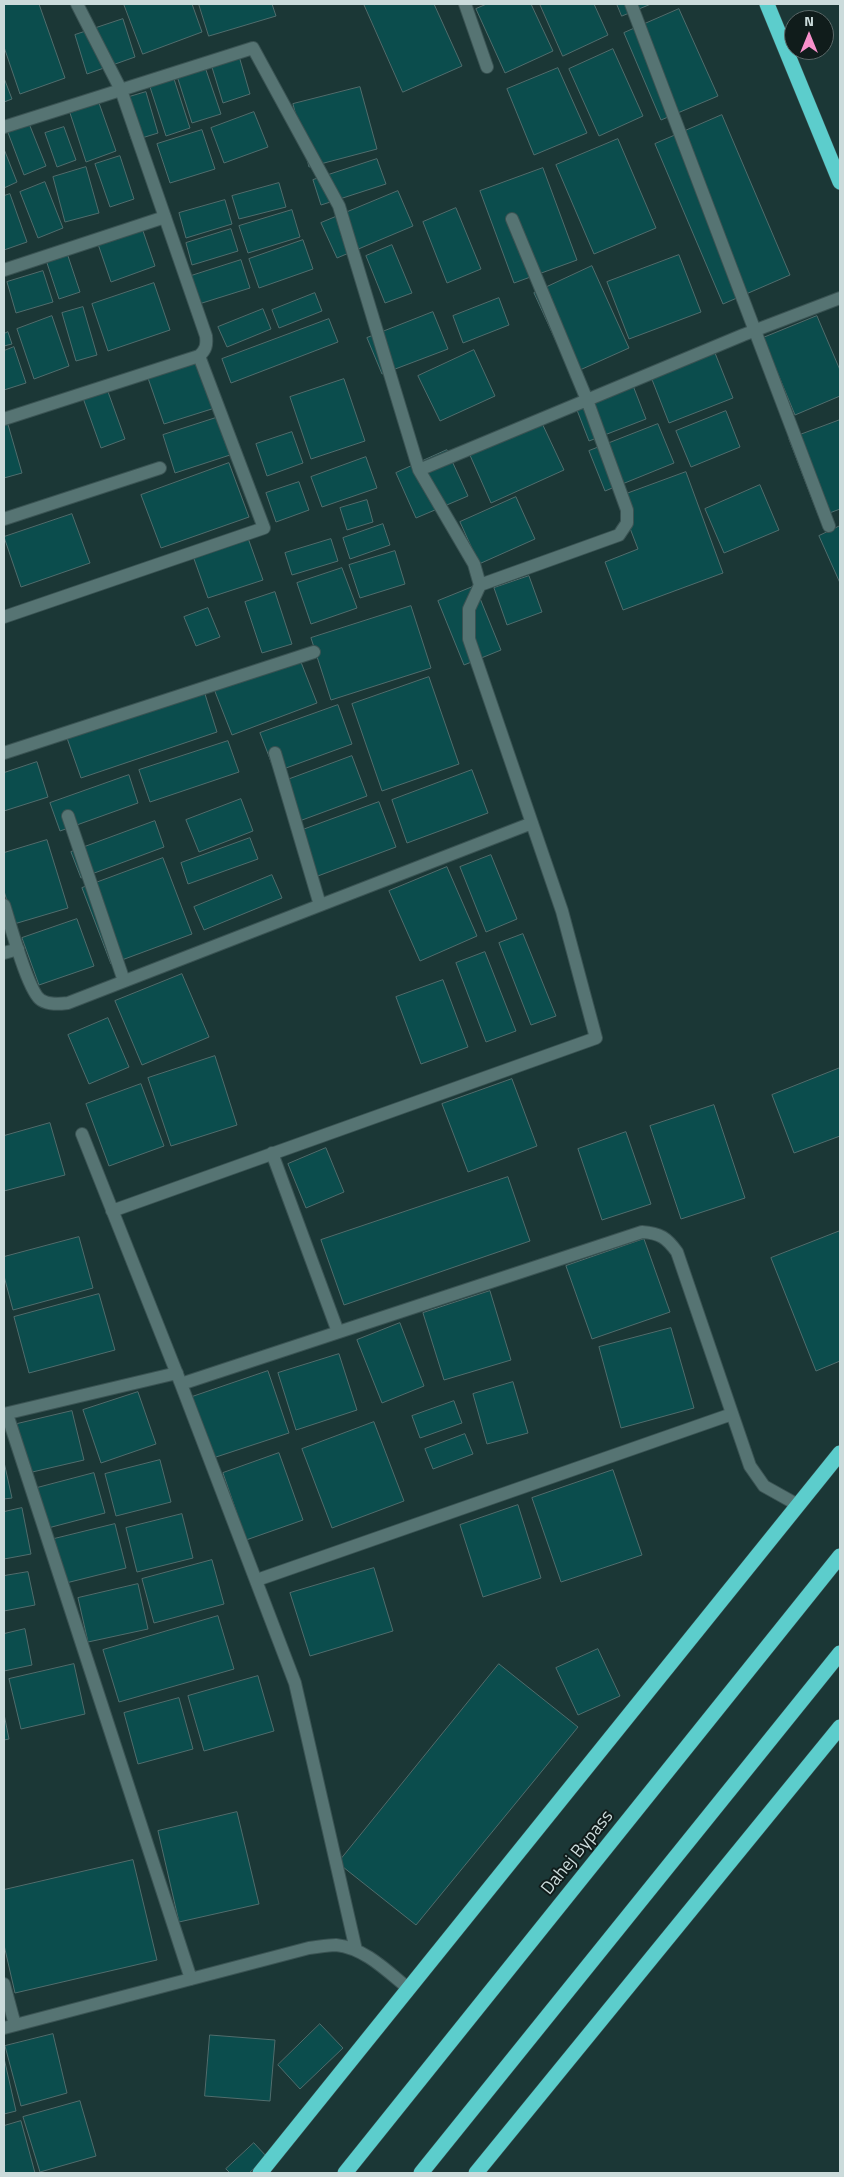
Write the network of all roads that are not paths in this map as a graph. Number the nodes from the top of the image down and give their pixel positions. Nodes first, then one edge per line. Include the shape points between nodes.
1 (77, 4) edge
2 (465, 4) edge
3 (631, 4) edge
4 (767, 4) edge
5 (487, 67) dead end
6 (121, 90) junction
7 (4, 127) edge
8 (840, 182) edge
9 (165, 217) junction
10 (512, 220) dead end
11 (4, 270) edge
12 (840, 298) edge
13 (755, 331) junction
14 (199, 356) junction
15 (586, 400) junction
16 (4, 419) edge
17 (160, 468) dead end
18 (419, 470) junction
19 (4, 519) edge
20 (829, 526) dead end
21 (480, 585) junction
22 (4, 617) edge
23 (314, 652) dead end
24 (4, 753) edge
25 (275, 753) dead end
26 (68, 816) dead end
27 (532, 823) junction
28 (4, 905) edge
29 (320, 905) junction
30 (18, 949) junction
31 (4, 953) edge
32 (124, 981) junction
33 (82, 1134) dead end
34 (272, 1153) junction
35 (112, 1211) junction
36 (338, 1332) junction
37 (179, 1379) junction
38 (5, 1414) edge
39 (732, 1414) junction
40 (840, 1453) edge
41 (798, 1505) junction
42 (840, 1556) edge
43 (257, 1580) junction
44 (840, 1653) edge
45 (840, 1727) edge
46 (356, 1950) junction
47 (191, 1979) junction
48 (4, 1984) edge
49 (409, 1989) junction
50 (9, 2027) edge
51 (260, 2173) edge
52 (345, 2173) edge
53 (421, 2173) edge
54 (476, 2173) edge

1 - 6 street
2 - 5 street
3 - 13 street
4 - 8 highway
6 - 7 street
6 - 9 street
6 - 18 street via 253,48 339,206
9 - 11 street
9 - 14 street via 206,336 205,351
10 - 15 street
12 - 13 street
13 - 15 street
13 - 20 street
14 - 16 street
14 - 22 street via 264,528
15 - 18 street
15 - 21 street via 627,510 627,523 619,535
17 - 19 street
18 - 21 street via 474,564
21 - 27 street via 469,609 469,639
23 - 24 street
25 - 29 street
26 - 32 street
27 - 29 street
27 - 34 street via 562,911 596,1038
28 - 30 street
29 - 32 street
30 - 31 street
30 - 32 street via 31,986 40,1000 68,1003
33 - 35 street
34 - 35 street
34 - 36 street
35 - 37 street
36 - 37 street
36 - 39 street via 642,1232 656,1233 668,1239 677,1252
37 - 38 street
37 - 43 street
38 - 47 street
39 - 41 street via 755,1476 764,1486
39 - 43 street
40 - 41 highway
41 - 49 highway
42 - 52 highway, Dahej Bypass
43 - 46 street via 295,1682
44 - 53 highway
45 - 54 highway
46 - 47 street via 335,1945 309,1948
46 - 49 street
47 - 50 street
48 - 50 street
49 - 51 highway

